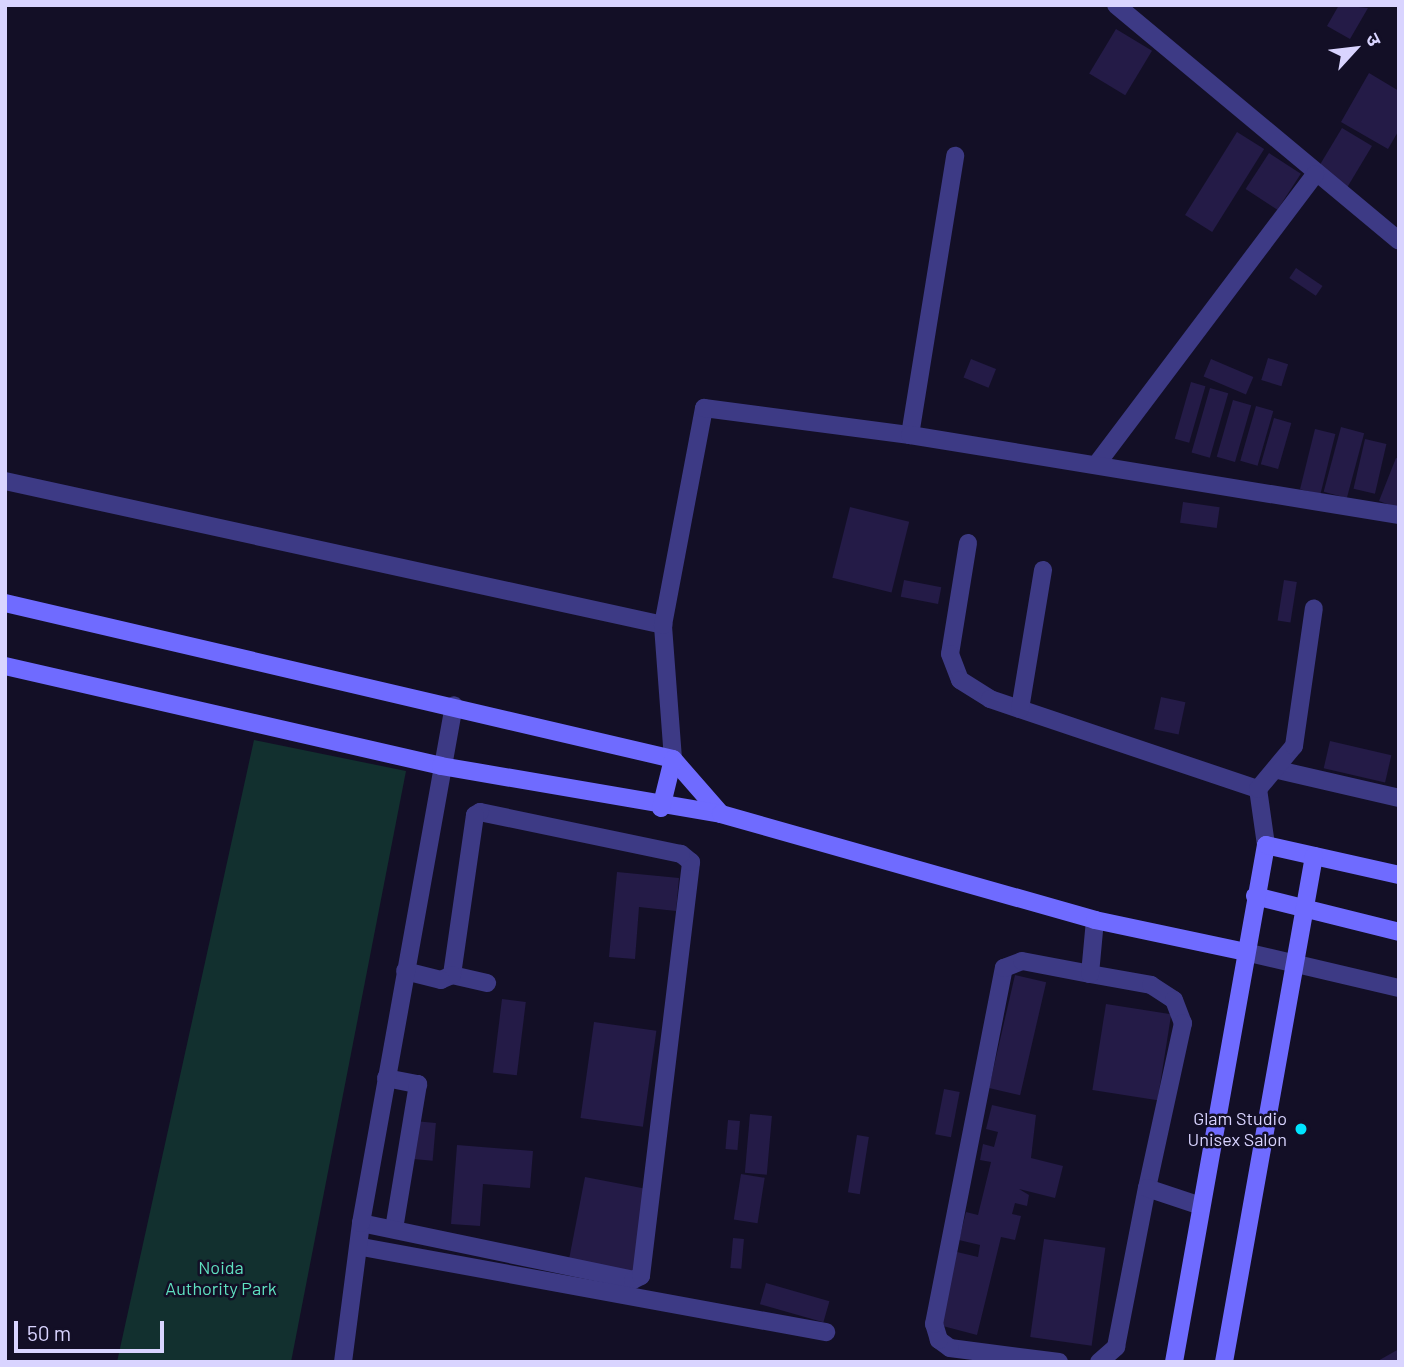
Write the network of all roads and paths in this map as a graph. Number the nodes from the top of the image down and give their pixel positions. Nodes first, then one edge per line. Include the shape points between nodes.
1 (1116, 5) edge
2 (955, 156) dead end
3 (1315, 174) junction
4 (1399, 241) edge
5 (910, 435) junction
6 (1096, 466) junction
7 (5, 481) edge
8 (1399, 515) edge
9 (968, 543) dead end
10 (1043, 570) dead end
11 (5, 603) edge
12 (1314, 608) dead end
13 (663, 625) junction
14 (5, 666) edge
15 (454, 705) junction
16 (1020, 709) junction
17 (673, 759) junction
18 (441, 766) junction
19 (1278, 770) junction
20 (1258, 789) junction
21 (1399, 798) edge
22 (661, 808) junction
23 (721, 814) junction
24 (1266, 845) junction
25 (1314, 856) junction
26 (1399, 876) edge
27 (1255, 896) junction
28 (1305, 909) junction
29 (1096, 920) junction
30 (1399, 932) edge
31 (1245, 952) junction
32 (1294, 964) junction
33 (405, 971) junction
34 (1090, 974) junction
35 (452, 975) junction
36 (487, 983) dead end
37 (1399, 988) edge
38 (386, 1078) junction
39 (1147, 1188) junction
40 (1202, 1206) junction
41 (360, 1223) junction
42 (394, 1229) junction
43 (362, 1247) junction
44 (826, 1332) dead end
45 (343, 1362) edge
46 (1059, 1362) edge
47 (1099, 1362) edge
48 (1174, 1362) edge
49 (1224, 1362) edge

1 - 3 street
2 - 5 street
3 - 4 street
3 - 6 street
5 - 6 street
5 - 13 street via 704,408
6 - 8 street
7 - 13 street
9 - 16 street via 950,654 953,669 974,690
10 - 16 street
11 - 15 street
12 - 19 street via 1294,746
13 - 17 street
14 - 18 street
15 - 17 street
15 - 18 street
16 - 20 street
17 - 22 street
17 - 23 street
18 - 22 street
18 - 33 street
19 - 20 street
19 - 21 street
20 - 24 street
22 - 23 street
23 - 29 street
24 - 25 street
24 - 27 street
25 - 26 street
25 - 28 street
27 - 28 street
27 - 31 street
28 - 30 street
28 - 32 street
29 - 31 street
29 - 34 street
31 - 32 street
31 - 40 street
32 - 37 street
32 - 49 street
33 - 35 street via 441,980
33 - 38 street
34 - 39 street via 1151,985 1174,1000 1183,1023
34 - 46 street via 1022,961 1004,968 934,1324 939,1340 950,1348
35 - 36 street
35 - 42 street via 475,815 480,812 681,854 691,862 641,1276 632,1280
38 - 41 street
38 - 42 street via 418,1084
39 - 40 street
39 - 47 street via 1116,1347
40 - 48 street
41 - 42 street
41 - 43 street
43 - 44 street
43 - 45 street

